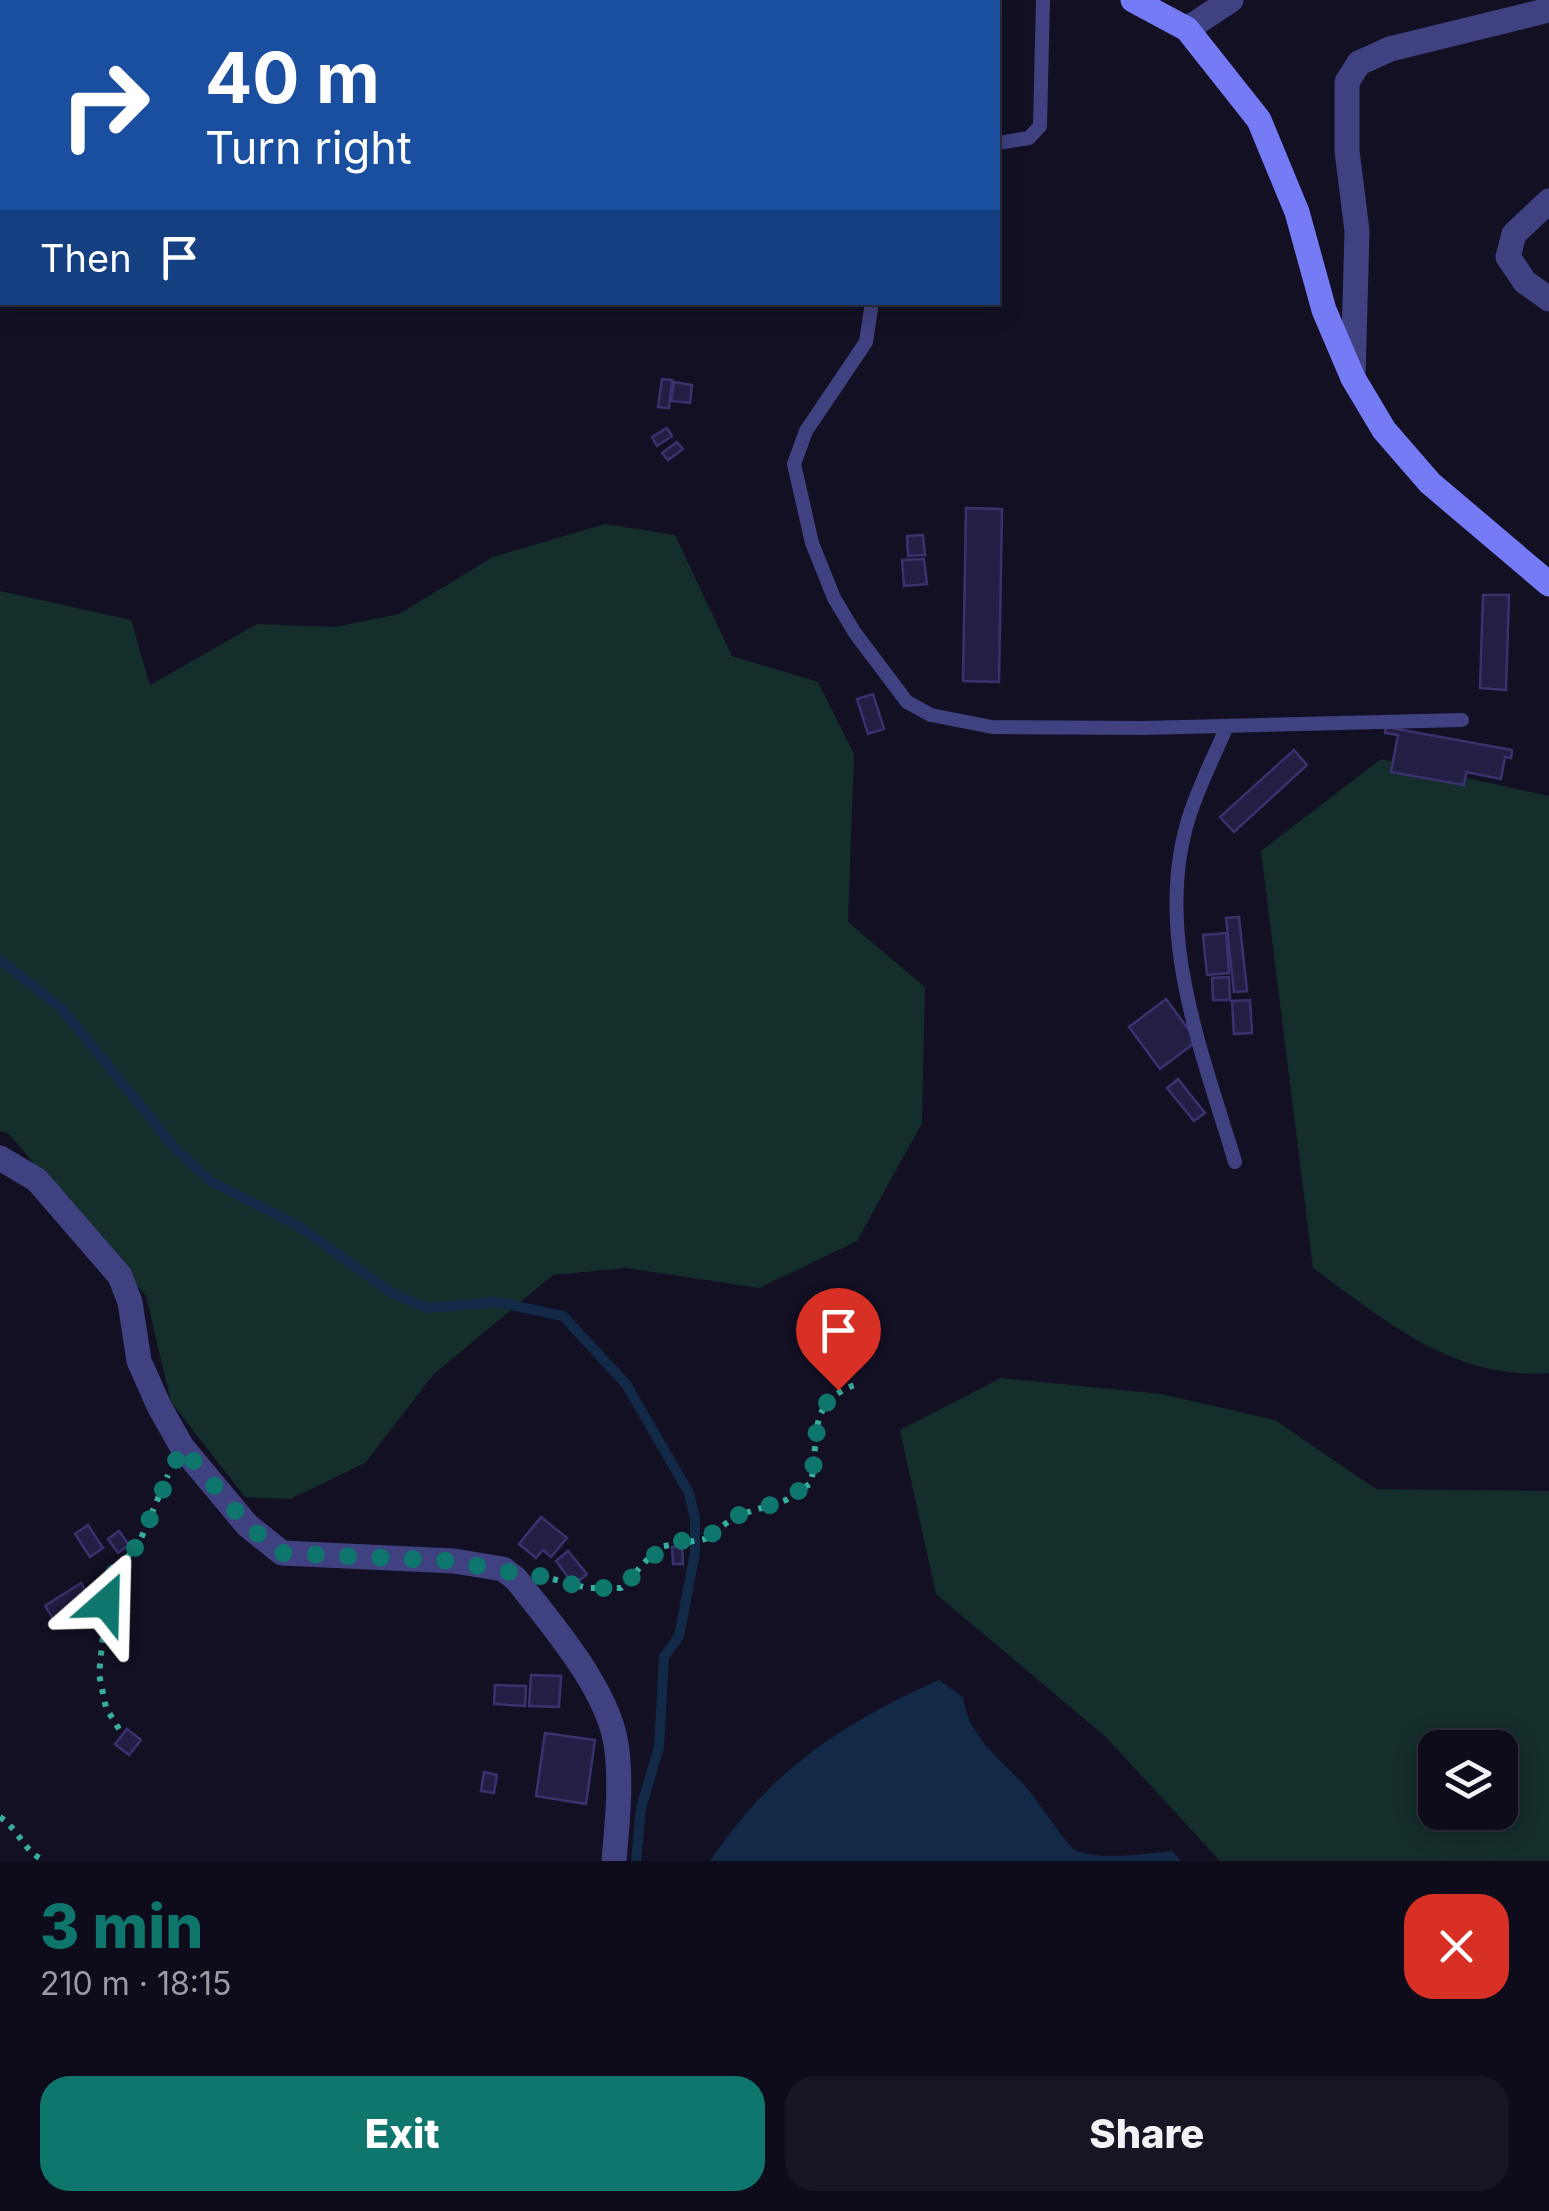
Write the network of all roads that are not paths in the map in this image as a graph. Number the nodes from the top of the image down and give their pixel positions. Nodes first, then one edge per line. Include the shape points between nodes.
1 (1043, 0) edge
2 (1133, 0) edge
3 (1231, 0) edge
4 (1549, 10) edge
5 (1188, 29) junction
6 (1000, 143) edge
7 (1549, 201) edge
8 (1549, 299) edge
9 (872, 305) edge
10 (1353, 378) junction
11 (1549, 584) edge
12 (1462, 720) dead end
13 (1227, 726) junction
14 (0, 1158) edge
15 (1235, 1162) dead end
16 (614, 1861) edge

1 - 6 lane via 1040,126 1029,138
2 - 5 street
3 - 5 street
4 - 10 street via 1390,49 1359,63 1347,82 1357,231
5 - 10 street via 1259,120
7 - 8 street via 1514,234 1508,257 1525,282
9 - 13 lane via 866,342 806,431 794,464 812,543 834,598 907,702 930,715 992,726
10 - 11 street via 1384,430 1430,483
12 - 13 lane
13 - 15 lane via 1190,813 1176,883 1184,992
14 - 16 street via 37,1180 120,1276 139,1361 182,1447 247,1525 282,1553 454,1561 508,1572 542,1610 610,1722 618,1768

